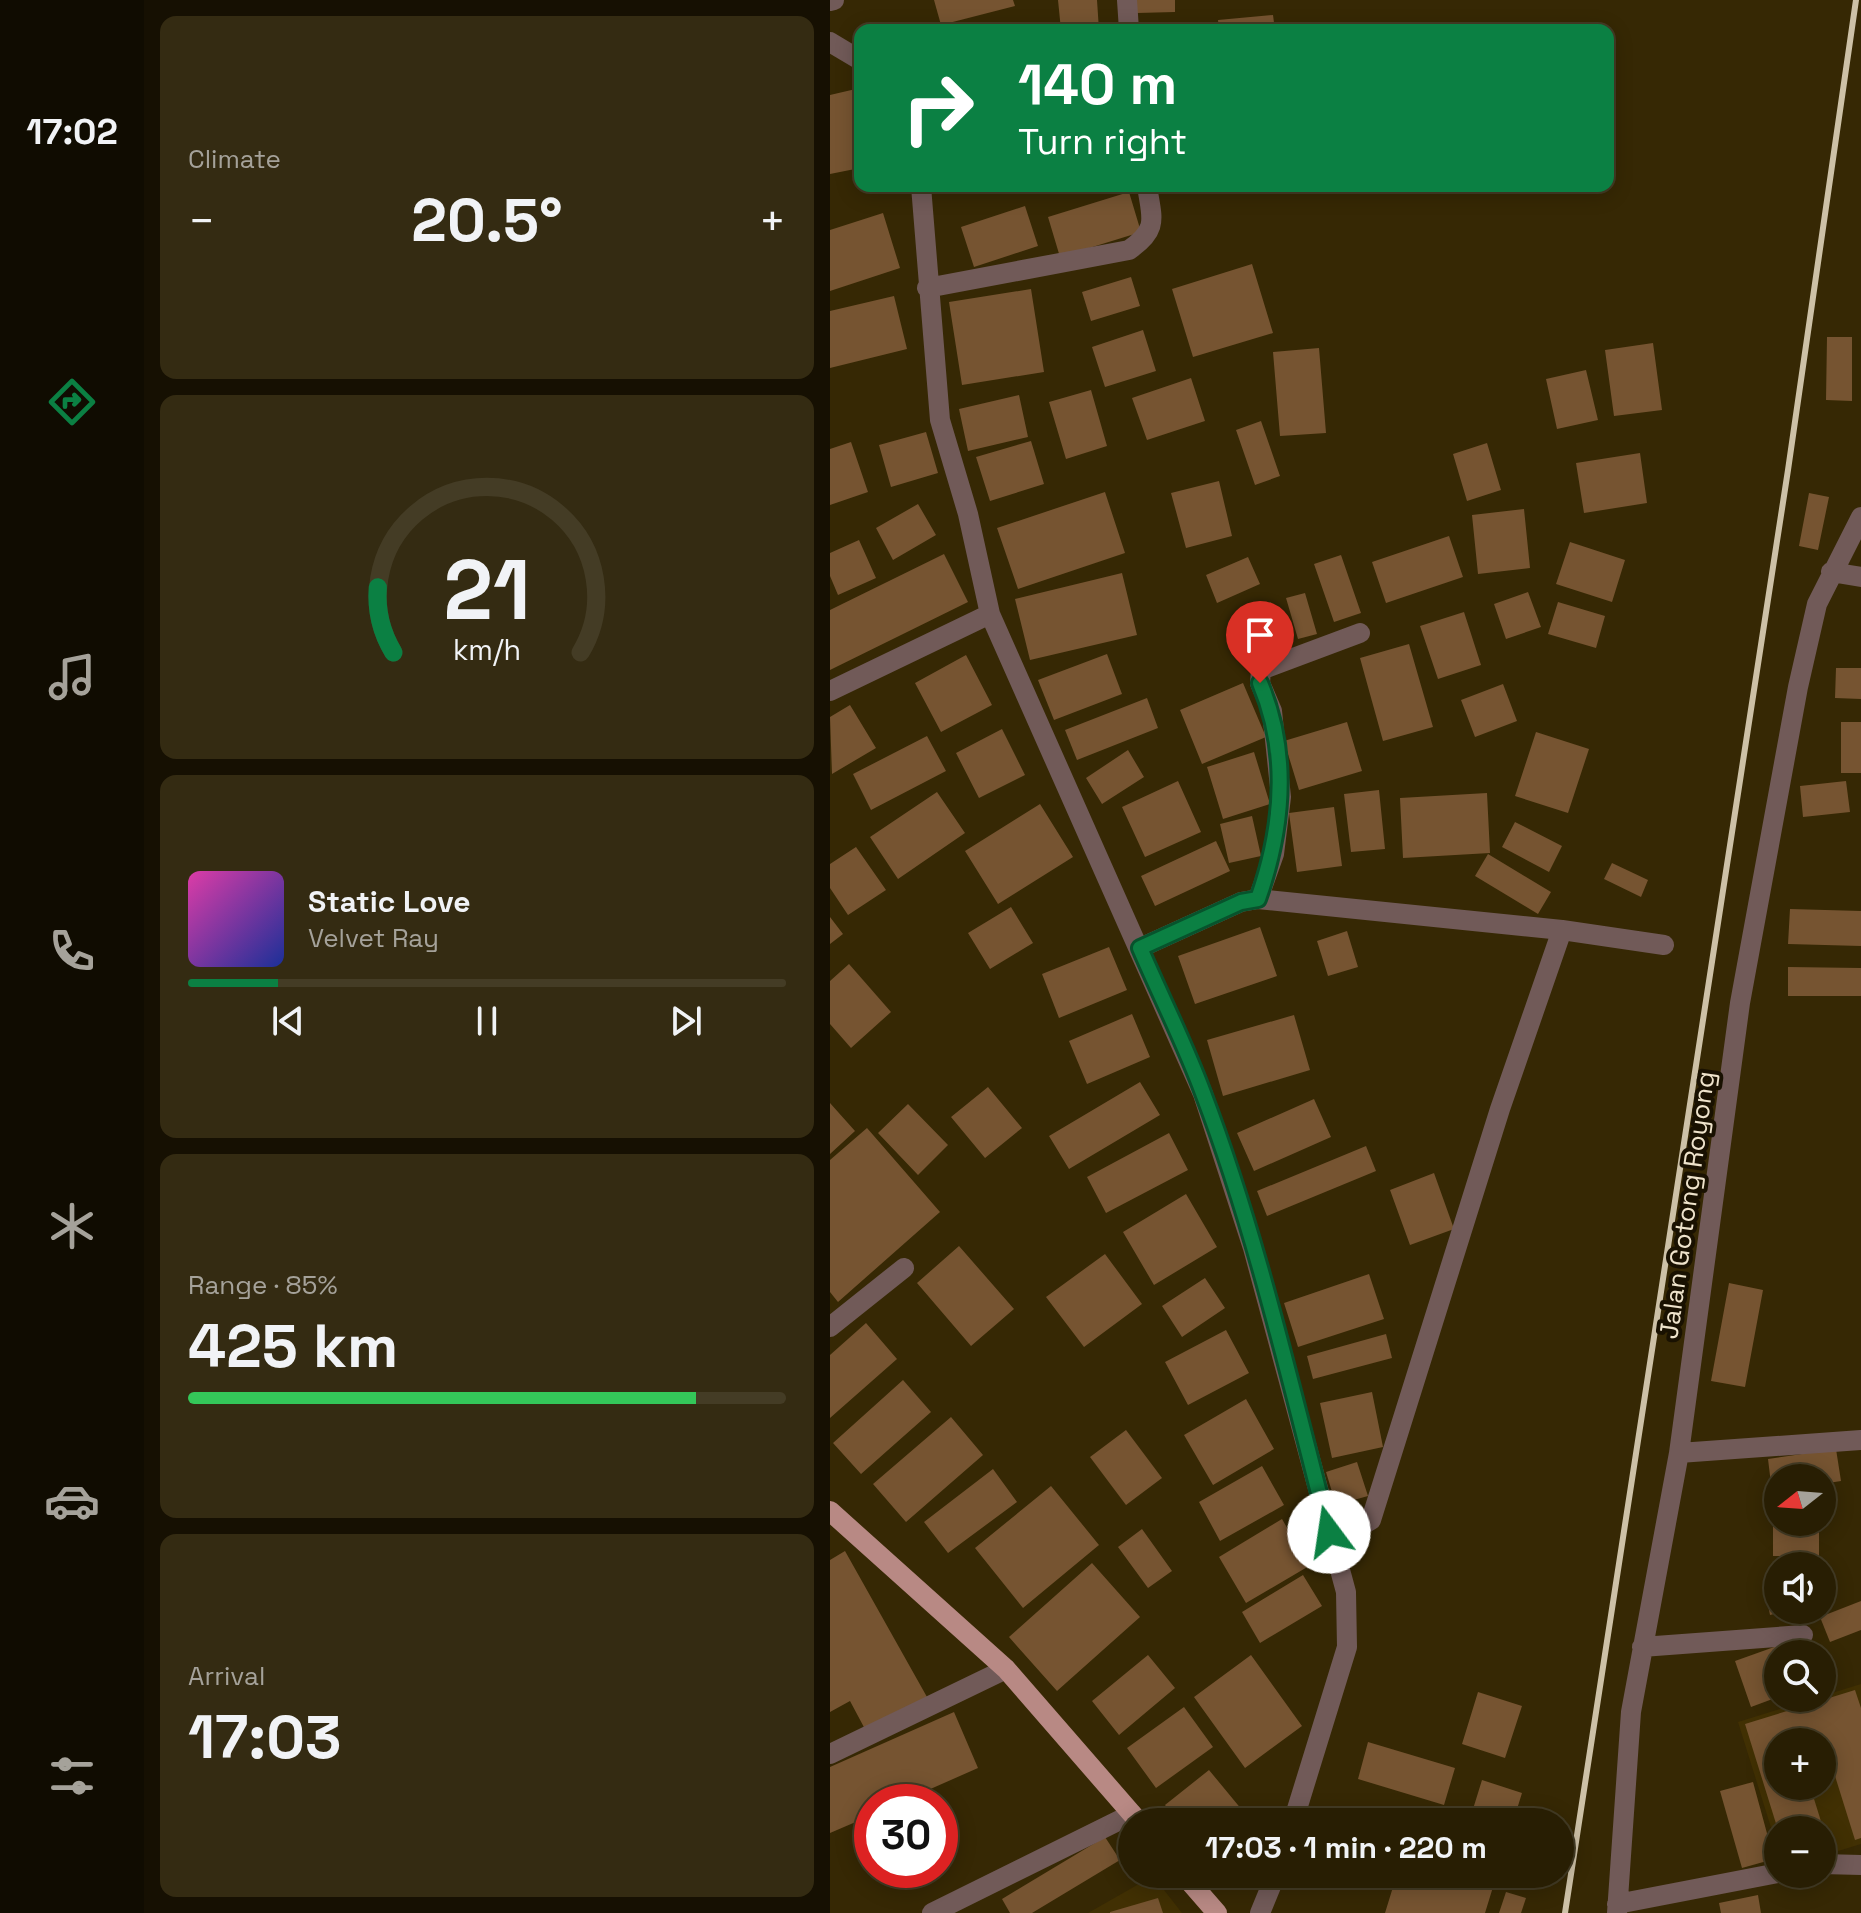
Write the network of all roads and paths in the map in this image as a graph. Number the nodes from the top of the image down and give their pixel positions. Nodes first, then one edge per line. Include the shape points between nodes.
1 (1127, 0) edge
2 (1129, 24) edge
3 (830, 42) edge
4 (854, 56) edge
5 (921, 192) edge
6 (1148, 192) edge
7 (927, 288) junction
8 (1861, 517) edge
9 (1831, 572) junction
10 (1861, 577) edge
11 (990, 614) junction
12 (1360, 633) dead end
13 (830, 691) edge
14 (1258, 899) junction
15 (1562, 930) junction
16 (1664, 945) dead end
17 (1140, 948) junction
18 (904, 1268) dead end
19 (830, 1327) edge
20 (1861, 1440) edge
21 (1679, 1453) junction
22 (830, 1511) edge
23 (1329, 1532) junction
24 (1803, 1635) dead end
25 (1642, 1647) junction
26 (1006, 1669) junction
27 (830, 1754) edge
28 (1126, 1808) edge
29 (1297, 1808) edge
30 (1118, 1826) edge
31 (1836, 1864) edge
32 (1861, 1865) edge
33 (1764, 1876) edge
34 (1195, 1888) edge
35 (1270, 1888) edge
36 (1617, 1909) edge
37 (932, 1913) edge
38 (1217, 1913) edge
39 (1260, 1913) edge

1 - 2 street
3 - 4 street
5 - 7 street
6 - 7 street via 1153,224 1145,239 1129,250
7 - 11 street via 940,420
8 - 9 street, Jalan Gotong Royong
9 - 10 street
9 - 21 street, Jalan Gotong Royong via 1817,604 1798,687 1740,1003
11 - 13 street
11 - 17 street
12 - 14 street via 1261,670 1260,683 1272,711 1281,797 1274,854
14 - 15 street
14 - 17 street
15 - 16 street
15 - 23 street via 1371,1520 1356,1529
17 - 23 street via 1203,1094 1253,1248
18 - 19 street
20 - 21 street
21 - 25 street, Jalan Gotong Royong
22 - 26 main road
23 - 29 street via 1346,1592 1347,1647
24 - 25 street
25 - 36 street, Jalan Gotong Royong via 1631,1712
26 - 27 street
26 - 28 main road
30 - 37 street
31 - 32 street
33 - 36 street
34 - 38 main road
35 - 39 street

